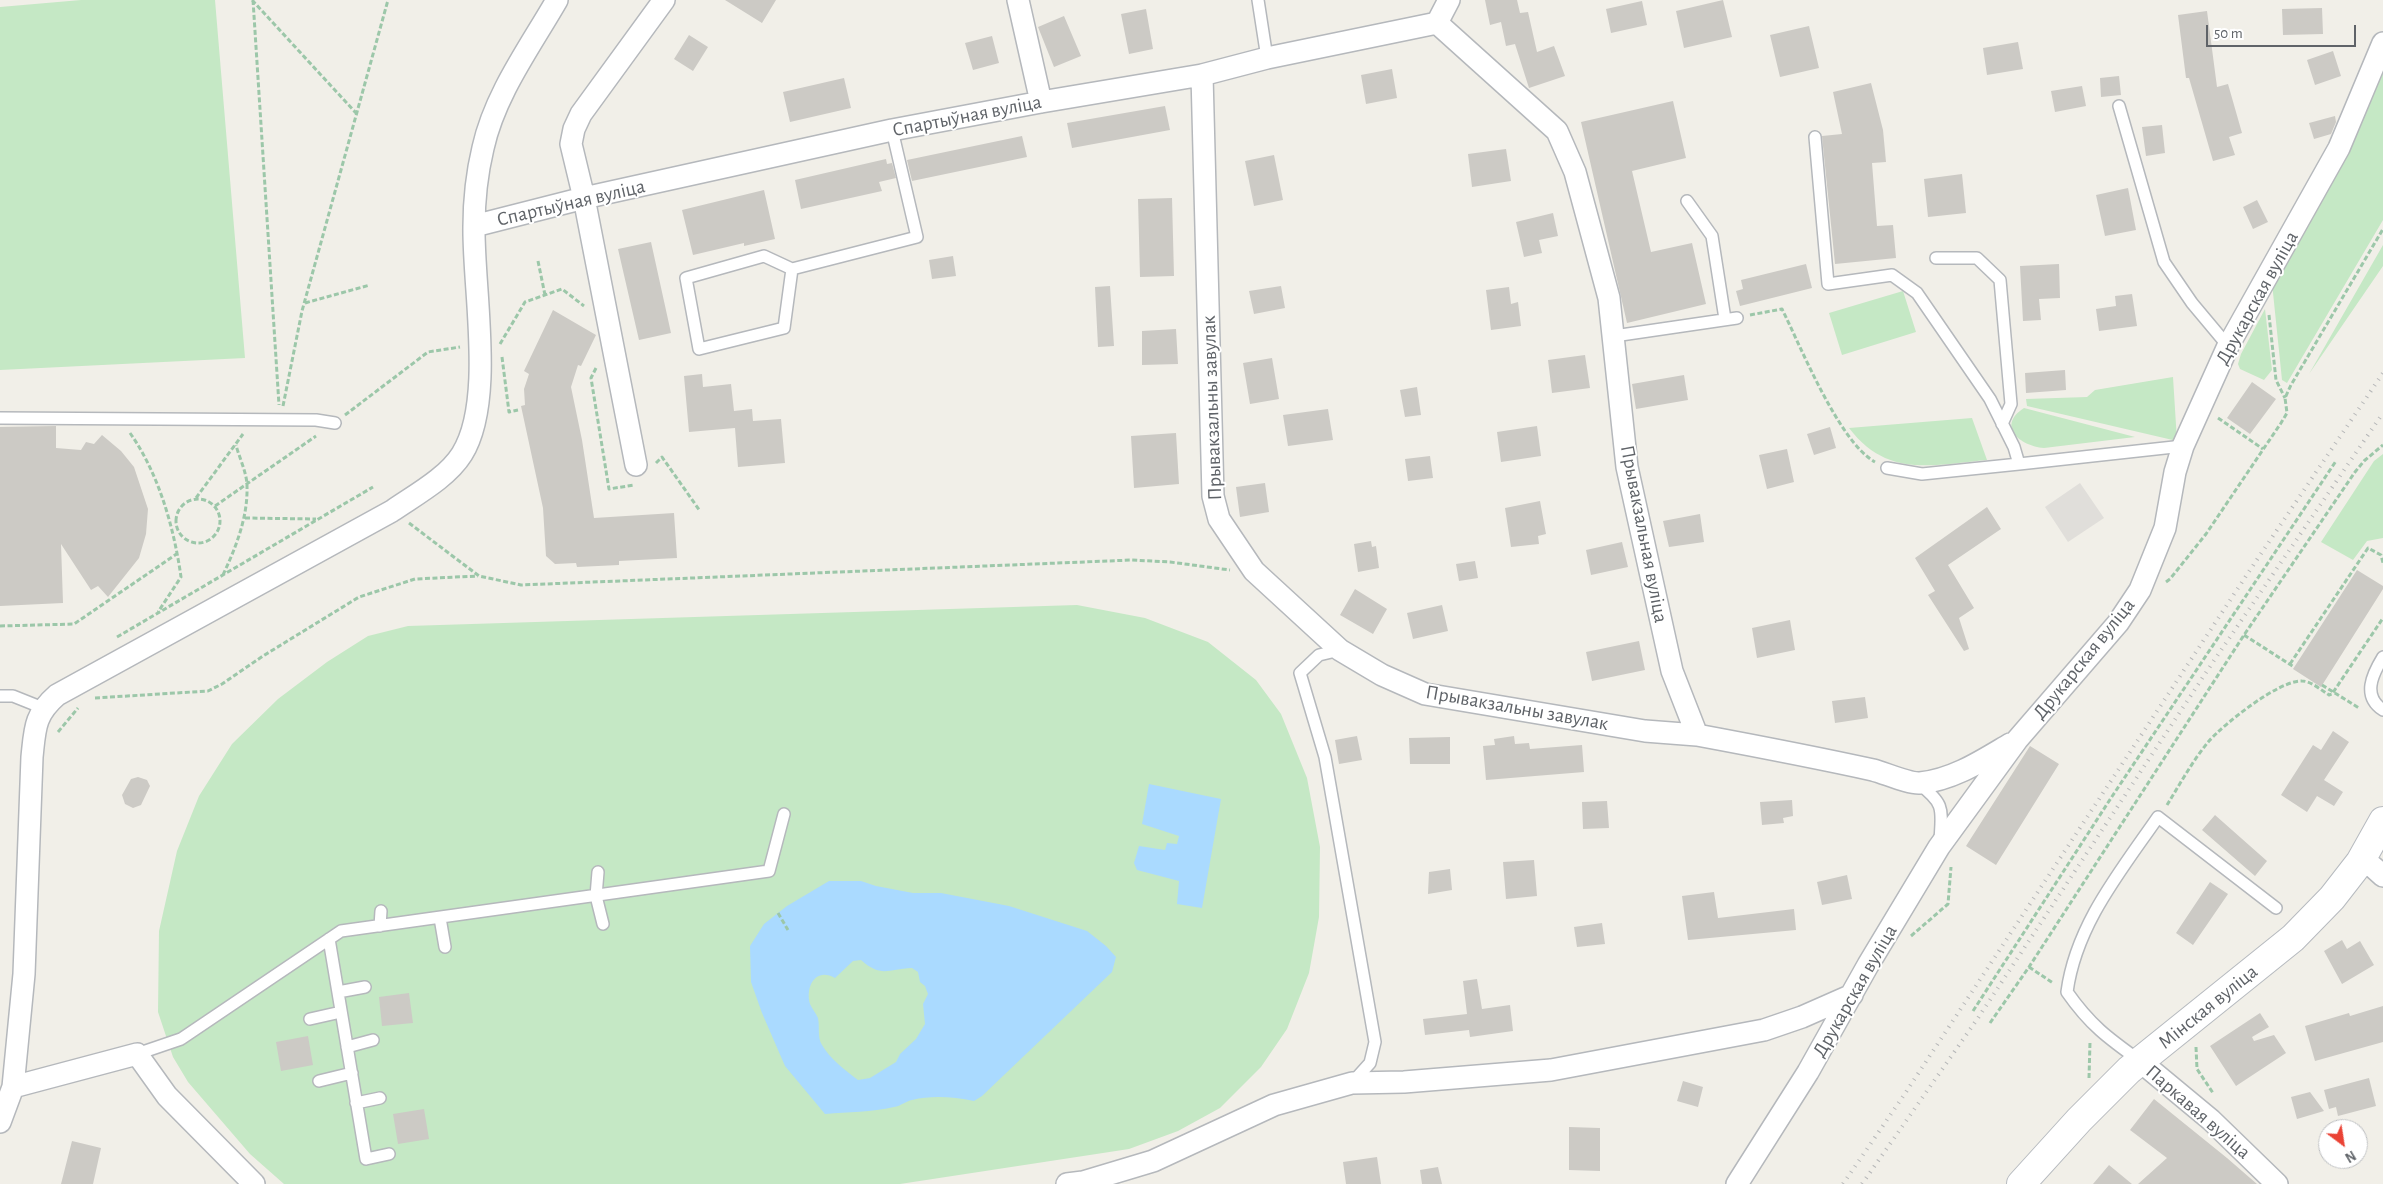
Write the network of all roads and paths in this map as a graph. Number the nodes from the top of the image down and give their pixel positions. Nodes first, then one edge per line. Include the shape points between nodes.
1 (253, 0) edge
2 (388, 0) edge
3 (557, 0) edge
4 (664, 0) edge
5 (1018, 0) edge
6 (1258, 0) edge
7 (1449, 0) edge
8 (1437, 23) junction
9 (2383, 42) edge
10 (1267, 58) junction
11 (1202, 75) junction
12 (1041, 102) junction
13 (2119, 106) dead end
14 (356, 114) junction
15 (892, 130) junction
16 (1815, 137) dead end
17 (584, 198) junction
18 (1687, 201) dead end
19 (474, 226) junction
20 (2383, 229) edge
21 (1936, 258) dead end
22 (538, 261) dead end
23 (792, 270) junction
24 (2265, 279) junction
25 (370, 285) dead end
26 (545, 295) junction
27 (305, 303) junction
28 (590, 310) dead end
29 (1731, 319) junction
30 (1614, 336) junction
31 (479, 344) junction
32 (2228, 346) junction
33 (600, 362) dead end
34 (2285, 398) junction
35 (2202, 406) junction
36 (518, 410) dead end
37 (0, 418) edge
38 (119, 418) junction
39 (254, 420) junction
40 (280, 420) junction
41 (335, 423) junction
42 (2002, 424) junction
43 (236, 445) junction
44 (2383, 445) edge
45 (2183, 446) junction
46 (2263, 448) junction
47 (2336, 461) dead end
48 (2019, 464) junction
49 (1887, 468) joint
50 (642, 471) junction
51 (248, 484) junction
52 (373, 487) dead end
53 (196, 498) junction
54 (215, 506) junction
55 (700, 510) dead end
56 (392, 511) junction
57 (244, 518) junction
58 (317, 519) junction
59 (176, 527) junction
60 (171, 530) junction
61 (178, 554) junction
62 (2383, 563) edge
63 (1254, 571) junction
64 (223, 575) junction
65 (479, 576) junction
66 (2140, 590) junction
67 (2383, 618) edge
68 (0, 626) edge
69 (2244, 635) junction
70 (1340, 650) junction
71 (2383, 657) edge
72 (2290, 664) junction
73 (2294, 667) dead end
74 (2322, 685) dead end
75 (2333, 692) junction
76 (0, 696) edge
77 (85, 699) dead end
78 (43, 708) junction
79 (2383, 710) edge
80 (1697, 735) junction
81 (2017, 740) junction
82 (1919, 784) junction
83 (784, 814) dead end
84 (2158, 817) junction
85 (2383, 821) edge
86 (1939, 847) junction
87 (2360, 862) junction
88 (598, 872) dead end
89 (2383, 876) edge
90 (596, 896) junction
91 (1948, 904) dead end
92 (2276, 908) dead end
93 (381, 911) dead end
94 (778, 913) dead end
95 (440, 918) junction
96 (603, 924) dead end
97 (1924, 924) dead end
98 (380, 926) junction
99 (788, 930) dead end
100 (329, 939) junction
101 (445, 947) dead end
102 (2029, 967) junction
103 (365, 987) dead end
104 (338, 992) junction
105 (2067, 992) junction
106 (1852, 995) junction
107 (1973, 1011) dead end
108 (341, 1012) junction
109 (310, 1019) dead end
110 (1990, 1023) dead end
111 (2090, 1024) junction
112 (373, 1040) dead end
113 (347, 1047) junction
114 (137, 1054) junction
115 (2141, 1062) junction
116 (352, 1074) junction
117 (319, 1081) dead end
118 (1352, 1083) junction
119 (2087, 1085) dead end
120 (12, 1087) junction
121 (380, 1098) dead end
122 (356, 1103) junction
123 (0, 1122) edge
124 (389, 1154) dead end
125 (254, 1184) edge
126 (1067, 1184) edge
127 (1737, 1184) edge
128 (2021, 1184) edge
129 (2276, 1184) edge

1 - 14 path
1 - 40 path
2 - 14 path
3 - 19 street via 493,112 483,148
4 - 17 street via 581,114 574,129 571,144
5 - 12 street
6 - 10 lane
7 - 8 street
8 - 10 street, Спартыўная вуліца
8 - 30 street, Прывакзальная вуліца via 1557,131 1575,172 1609,298
9 - 24 street, Друкарская вуліца via 2339,148
10 - 11 street, Спартыўная вуліца
11 - 12 street, Спартыўная вуліца
11 - 63 street, Прывакзальны завулак via 1213,496 1219,520
12 - 15 street, Спартыўная вуліца
13 - 32 lane via 2164,262 2192,303
14 - 27 path
15 - 17 street, Спартыўная вуліца
15 - 23 lane via 917,237
16 - 42 lane via 1828,284 1892,275 1917,293 1990,399
17 - 19 street, Спартыўная вуліца
17 - 50 street
18 - 29 lane via 1712,236
19 - 31 street
20 - 34 path
21 - 42 lane via 1977,258 2000,280 2011,404
22 - 26 path
23 - 23 lane via 764,256 686,278 699,349 784,328
24 - 32 street, Друкарская вуліца
24 - 34 path via 2276,380
25 - 27 path
26 - 28 path via 562,289
26 - 36 path via 525,302 500,344 509,412
27 - 40 path
29 - 30 lane
29 - 49 path via 1782,309 1841,426 1870,459
30 - 80 street, Прывакзальная вуліца via 1627,467 1672,671
31 - 41 path via 428,352
31 - 56 street via 476,419 462,455 432,483
32 - 35 street, Друкарская вуліца
33 - 50 path via 591,378 609,489 632,487
34 - 46 path via 2287,413
35 - 45 street, Друкарская вуліца
35 - 46 path
37 - 38 lane
38 - 39 lane
38 - 60 path via 143,452
39 - 40 lane
39 - 43 path
40 - 41 lane
41 - 51 path
42 - 48 lane
43 - 51 path
43 - 53 path
44 - 69 path via 2355,472
45 - 48 lane
45 - 66 street, Друкарская вуліца via 2165,528
46 - 66 path via 2206,534 2170,579 2157,587
47 - 107 path
48 - 49 lane via 1922,474
50 - 55 path via 662,457
51 - 54 path
51 - 57 path
52 - 58 path
53 - 54 path via 210,501
53 - 59 path via 179,508
54 - 59 path via 221,519 212,538 198,544 191,543 179,534
56 - 65 path
56 - 78 street via 57,695
57 - 58 path
57 - 64 path
58 - 64 path
59 - 60 path
60 - 61 path
61 - 64 path via 181,577 158,613
61 - 68 path via 74,624
62 - 72 path via 2381,555 2368,548
63 - 65 path via 1132,560 521,585
63 - 70 street, Прывакзальны завулак
65 - 77 path via 415,579 359,597 208,690
66 - 81 street, Друкарская вуліца via 2118,623
67 - 75 path
69 - 72 path
69 - 102 path
70 - 80 street, Прывакзальны завулак via 1382,675 1424,694 1645,731
70 - 118 lane via 1319,655 1300,673 1325,757 1375,1042 1370,1062
71 - 79 lane via 2373,674 2370,693
72 - 73 path
74 - 75 path
75 - 84 path via 2329,695 2304,681 2297,681 2268,694 2242,712 2209,741
76 - 78 lane via 13,696
78 - 120 street via 35,724 32,757 24,974
80 - 82 street via 1819,758
81 - 82 street via 1947,777
81 - 86 street, Друкарская вуліца
82 - 86 lane via 1936,797 1942,810
83 - 90 lane via 769,871
84 - 92 lane
84 - 105 lane via 2086,927
85 - 87 street, Мінская вуліца
86 - 106 street, Друкарская вуліца
87 - 89 street
87 - 115 street, Мінская вуліца via 2332,898 2293,938
88 - 90 lane
90 - 95 lane
90 - 96 lane
91 - 97 path
93 - 98 lane
94 - 99 path
95 - 98 lane
95 - 101 lane
98 - 100 lane via 341,932
100 - 104 lane
100 - 114 lane via 180,1039
102 - 105 path
102 - 110 path
103 - 104 lane
104 - 108 lane
105 - 111 lane
106 - 118 street via 1764,1030 1550,1070
106 - 127 street, Друкарская вуліца
108 - 109 lane
108 - 113 lane
111 - 115 lane
111 - 119 path
112 - 113 lane
113 - 116 lane
114 - 120 street
114 - 125 street via 168,1096
115 - 128 street, Мінская вуліца via 2079,1120
115 - 129 street, Паркавая вуліца via 2211,1120
116 - 117 lane
116 - 122 lane
118 - 126 street via 1274,1105 1153,1161
120 - 123 street
121 - 122 lane
122 - 124 lane via 366,1159

